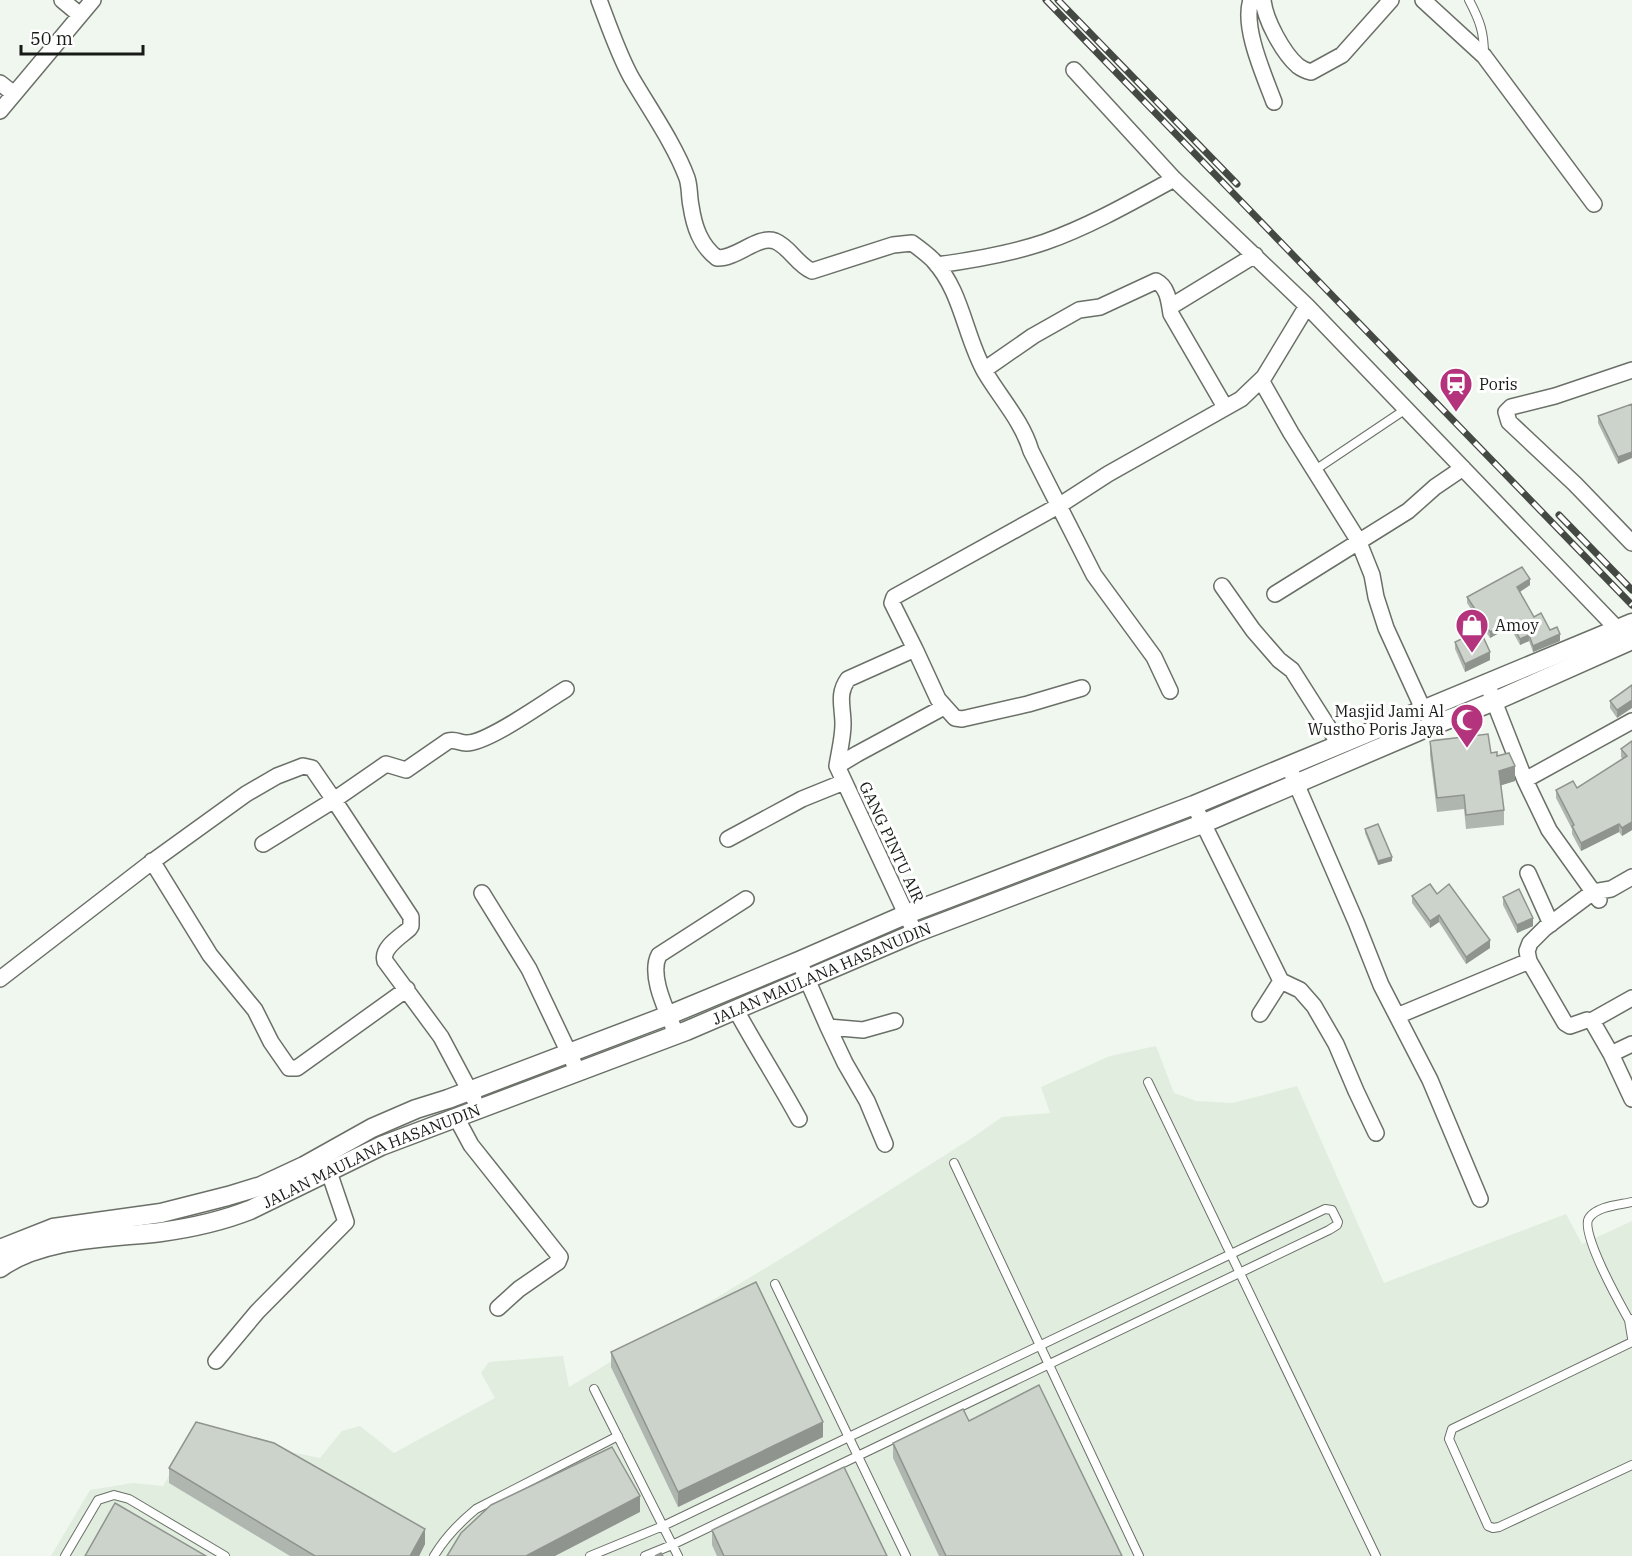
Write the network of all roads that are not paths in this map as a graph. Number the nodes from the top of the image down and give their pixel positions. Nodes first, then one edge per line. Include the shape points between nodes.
1 (62, 0) edge
2 (93, 0) edge
3 (599, 0) edge
4 (1251, 0) edge
5 (1263, 0) edge
6 (1391, 0) edge
7 (1423, 0) edge
8 (1469, 0) edge
9 (80, 15) junction
10 (1484, 56) junction
11 (1074, 70) dead end
12 (0, 83) edge
13 (14, 94) junction
14 (1274, 102) dead end
15 (0, 111) edge
16 (1174, 179) junction
17 (1594, 204) dead end
18 (1255, 255) junction
19 (937, 265) junction
20 (1307, 306) junction
21 (1170, 307) junction
22 (984, 370) junction
23 (1632, 370) edge
24 (1261, 380) junction
25 (1226, 407) junction
26 (1406, 409) junction
27 (1463, 468) junction
28 (1314, 470) junction
29 (1060, 505) junction
30 (1358, 540) junction
31 (1632, 543) edge
32 (1222, 586) dead end
33 (1275, 594) dead end
34 (1627, 633) edge
35 (915, 649) junction
36 (1487, 682) junction
37 (1082, 688) dead end
38 (566, 689) dead end
39 (1170, 691) dead end
40 (1495, 701) junction
41 (944, 707) junction
42 (1423, 709) junction
43 (1632, 721) edge
44 (1339, 744) junction
45 (1288, 765) junction
46 (837, 766) junction
47 (1525, 780) junction
48 (844, 782) junction
49 (1298, 787) junction
50 (334, 800) junction
51 (1194, 805) junction
52 (1202, 824) junction
53 (728, 839) dead end
54 (263, 844) dead end
55 (152, 861) junction
56 (1528, 873) dead end
57 (1632, 877) edge
58 (482, 893) dead end
59 (1596, 896) junction
60 (746, 899) dead end
61 (907, 914) junction
62 (1551, 924) junction
63 (915, 933) junction
64 (799, 961) junction
65 (1529, 961) junction
66 (0, 979) edge
67 (1281, 981) junction
68 (809, 984) junction
69 (407, 989) junction
70 (1632, 998) edge
71 (1260, 1014) dead end
72 (669, 1015) junction
73 (739, 1015) junction
74 (1397, 1016) junction
75 (825, 1021) junction
76 (1591, 1021) junction
77 (895, 1022) dead end
78 (676, 1034) junction
79 (1632, 1044) edge
80 (570, 1053) junction
81 (1611, 1054) junction
82 (578, 1072) junction
83 (1148, 1082) dead end
84 (469, 1090) junction
85 (1632, 1099) edge
86 (480, 1109) junction
87 (456, 1118) junction
88 (799, 1119) dead end
89 (372, 1128) junction
90 (1377, 1133) dead end
91 (885, 1144) dead end
92 (381, 1146) junction
93 (954, 1163) dead end
94 (329, 1172) junction
95 (306, 1174) junction
96 (1480, 1198) dead end
97 (1632, 1202) edge
98 (161, 1213) junction
99 (164, 1232) junction
100 (0, 1249) edge
101 (1230, 1255) junction
102 (0, 1268) edge
103 (1239, 1273) junction
104 (776, 1284) dead end
105 (498, 1308) dead end
106 (1630, 1320) edge
107 (1632, 1340) edge
108 (1039, 1347) junction
109 (216, 1361) dead end
110 (1048, 1365) junction
111 (594, 1389) dead end
112 (618, 1436) junction
113 (849, 1437) junction
114 (859, 1456) junction
115 (1632, 1465) edge
116 (663, 1526) junction
117 (672, 1545) junction
118 (65, 1556) edge
119 (225, 1556) edge
120 (434, 1556) edge
121 (590, 1556) edge
122 (645, 1556) edge
123 (678, 1556) edge
124 (906, 1556) edge
125 (1139, 1556) edge
126 (1376, 1556) edge

1 - 9 street
2 - 9 street
3 - 19 street via 629,74 687,180 694,222 708,252 724,259 759,242 774,241 812,270 893,244 912,243
4 - 14 street via 1249,26
5 - 6 street via 1283,47 1300,68 1311,72 1342,55
7 - 10 street
8 - 10 lane via 1481,23
9 - 13 street
10 - 17 street
11 - 16 street
12 - 13 street
13 - 15 street
16 - 18 street
16 - 19 street via 1105,217 1045,242
18 - 20 street
18 - 21 street
19 - 22 street via 956,297
20 - 24 street
20 - 26 street
21 - 22 street via 1164,288 1156,280 1100,308 1079,310
21 - 25 street via 1189,348
22 - 29 street via 1026,435
23 - 31 street via 1511,407 1506,412 1509,422
24 - 25 street
24 - 28 street
25 - 29 street
26 - 27 street
26 - 28 lane
27 - 30 street via 1408,511
27 - 34 street
28 - 30 street
29 - 35 street via 894,597 892,603
29 - 39 street via 1094,575 1154,657
30 - 33 street
30 - 42 street via 1386,628
32 - 44 street via 1253,630 1293,670
34 - 36 street, JALAN MAULANA HASANUDIN
34 - 40 street, JALAN MAULANA HASANUDIN
35 - 41 street
35 - 46 street via 848,679 842,687 843,726
36 - 40 street
36 - 42 street, JALAN MAULANA HASANUDIN
37 - 41 street via 962,719 955,718
38 - 50 street via 488,737 466,743 448,741 406,770 386,764
40 - 47 street
40 - 49 street, JALAN MAULANA HASANUDIN
41 - 46 street
42 - 44 street, JALAN MAULANA HASANUDIN
43 - 47 street
44 - 45 street, JALAN MAULANA HASANUDIN
45 - 49 street
45 - 51 street, JALAN MAULANA HASANUDIN
46 - 48 street, GANG PINTU AIR
47 - 59 street via 1549,830
48 - 53 street via 802,799
48 - 61 street, GANG PINTU AIR
49 - 52 street, JALAN MAULANA HASANUDIN
49 - 74 street
50 - 54 street
50 - 55 street via 314,769 303,766 246,794
50 - 69 street via 411,917 409,929 384,951 383,957
51 - 52 street
51 - 61 street, JALAN MAULANA HASANUDIN
52 - 63 street, JALAN MAULANA HASANUDIN
52 - 67 street
55 - 66 street
55 - 69 street via 210,955 255,1010 289,1068 297,1068
56 - 62 street
57 - 59 street
58 - 80 street via 529,969
59 - 62 street
60 - 72 street via 658,955 654,963 656,976
61 - 63 street, GANG PINTU AIR
61 - 64 street, JALAN MAULANA HASANUDIN
62 - 65 street via 1530,943
63 - 68 street, JALAN MAULANA HASANUDIN
64 - 68 street
64 - 72 street, JALAN MAULANA HASANUDIN
65 - 74 street
65 - 76 street via 1565,1023 1570,1026
67 - 71 street
67 - 90 street via 1300,990 1314,1006
68 - 73 street, JALAN MAULANA HASANUDIN
68 - 75 street
69 - 84 street via 441,1037
70 - 76 street
72 - 78 street
72 - 80 street, JALAN MAULANA HASANUDIN
73 - 78 street, JALAN MAULANA HASANUDIN
73 - 88 street
74 - 96 street via 1430,1080
75 - 77 street via 863,1030
75 - 91 street
76 - 81 street
78 - 82 street, JALAN MAULANA HASANUDIN
79 - 81 street
80 - 82 street
80 - 84 street, JALAN MAULANA HASANUDIN
81 - 85 street
82 - 86 street, JALAN MAULANA HASANUDIN
83 - 101 lane
84 - 86 street
84 - 89 street, JALAN MAULANA HASANUDIN
86 - 87 street, JALAN MAULANA HASANUDIN
87 - 92 street, JALAN MAULANA HASANUDIN
87 - 105 street via 471,1145 560,1257
89 - 92 street
89 - 95 street, JALAN MAULANA HASANUDIN
92 - 94 street, JALAN MAULANA HASANUDIN
93 - 108 lane
94 - 95 street, JALAN MAULANA HASANUDIN
94 - 109 street via 346,1222 257,1312
95 - 98 street, JALAN MAULANA HASANUDIN
95 - 99 street, JALAN MAULANA HASANUDIN via 234,1216
97 - 106 lane via 1599,1210 1587,1222 1597,1255
98 - 99 street
98 - 100 street, JALAN MAULANA HASANUDIN via 53,1228
99 - 102 street, JALAN MAULANA HASANUDIN via 59,1244 31,1252
101 - 103 lane
101 - 103 lane via 1325,1209 1332,1210 1338,1222 1334,1227
101 - 108 lane
103 - 110 lane
103 - 126 lane
104 - 113 lane
106 - 107 lane
107 - 115 lane via 1452,1429 1449,1439 1488,1526 1493,1528
108 - 110 lane
108 - 113 lane
110 - 114 lane
110 - 125 lane
111 - 112 lane
112 - 116 lane
112 - 120 lane via 476,1509 444,1539
113 - 114 lane
113 - 116 lane
114 - 117 lane
114 - 124 lane
116 - 117 lane
116 - 121 lane
117 - 122 lane
117 - 123 lane
118 - 119 lane via 98,1500 114,1495 129,1499

